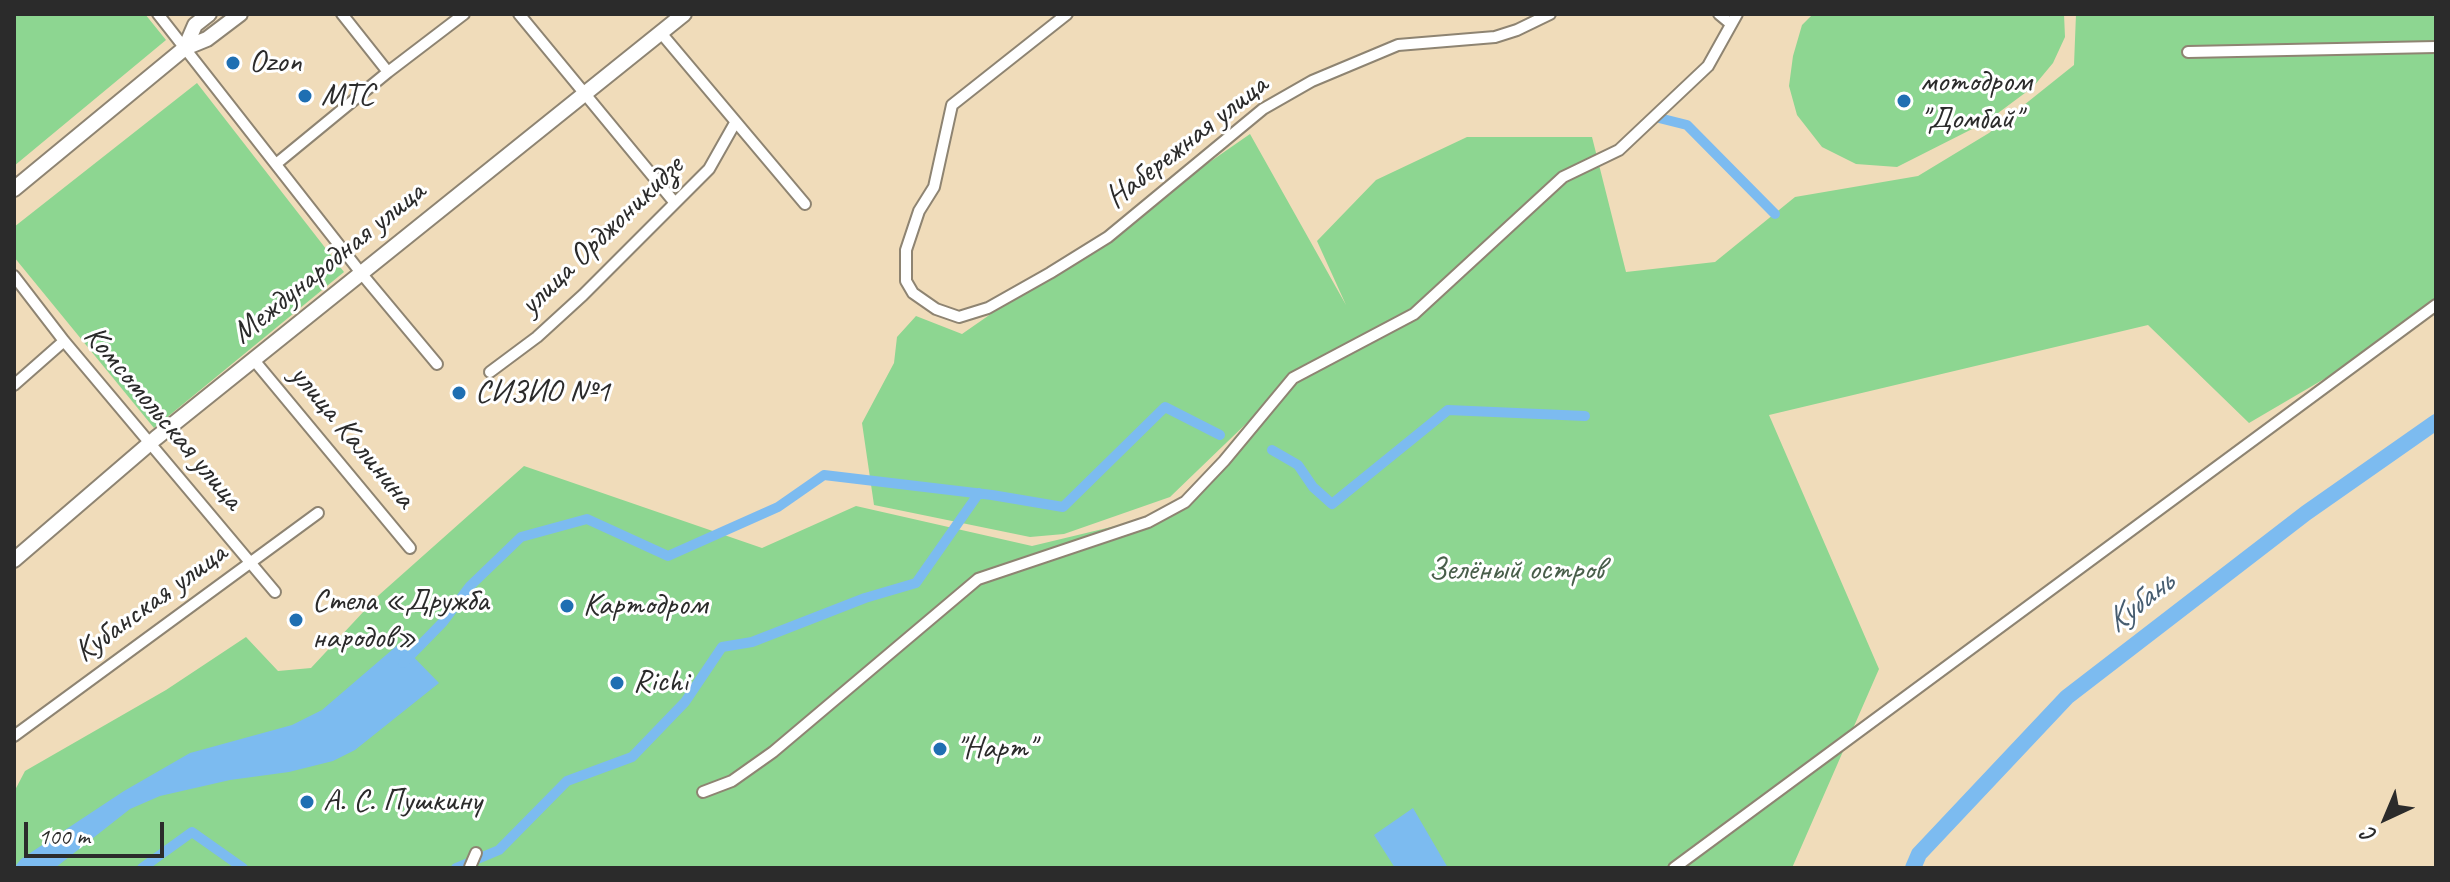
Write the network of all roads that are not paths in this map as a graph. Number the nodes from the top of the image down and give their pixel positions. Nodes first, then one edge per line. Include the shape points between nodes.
1 (158, 14) edge
2 (209, 14) edge
3 (240, 14) edge
4 (342, 14) edge
5 (464, 14) edge
6 (519, 14) edge
7 (684, 14) edge
8 (1067, 14) edge
9 (1550, 14) edge
10 (1719, 14) edge
11 (1737, 14) edge
12 (1731, 24) junction
13 (661, 33) junction
14 (2436, 47) edge
15 (185, 48) junction
16 (2188, 52) dead end
17 (388, 72) junction
18 (586, 94) junction
19 (735, 123) junction
20 (276, 164) junction
21 (14, 189) edge
22 (675, 203) junction
23 (805, 204) dead end
24 (361, 273) junction
25 (14, 276) edge
26 (2436, 305) edge
27 (64, 341) junction
28 (253, 359) junction
29 (437, 364) dead end
30 (490, 372) dead end
31 (14, 385) edge
32 (150, 443) junction
33 (318, 513) dead end
34 (410, 548) dead end
35 (14, 560) edge
36 (250, 562) junction
37 (275, 592) dead end
38 (14, 736) edge
39 (703, 792) dead end
40 (476, 853) dead end
41 (470, 867) edge
42 (1674, 868) edge

1 - 15 street
2 - 15 main road via 195,25
3 - 15 main road
4 - 17 street
5 - 17 street
6 - 18 street
7 - 13 main road, Международная улица
8 - 9 street, Набережная улица via 952,105 934,187 906,250 906,281 936,309 959,317 988,308 1108,237 1263,109 1312,81 1398,45 1495,37
10 - 12 street
11 - 12 street
12 - 39 street via 1708,66 1619,150 1563,177 1414,314 1293,378 1185,502 1148,522 978,579 773,752 732,781
13 - 18 main road, Международная улица
13 - 19 street
14 - 16 street
15 - 20 street
15 - 21 main road
17 - 20 street
18 - 22 street
18 - 24 main road, Международная улица
19 - 22 street, улица Орджоникидзе via 709,169
19 - 23 street
20 - 24 street
22 - 30 street, улица Орджоникидзе via 537,337
24 - 28 main road, Международная улица
24 - 29 street
25 - 27 street, Комсомольская улица
26 - 42 street
27 - 31 street
27 - 32 street, Комсомольская улица
28 - 32 main road, Международная улица
28 - 34 street, улица Калинина
32 - 35 main road, Международная улица
32 - 36 street, Комсомольская улица
33 - 36 street, Кубанская улица
36 - 37 street, Комсомольская улица
36 - 38 street, Кубанская улица
40 - 41 street

